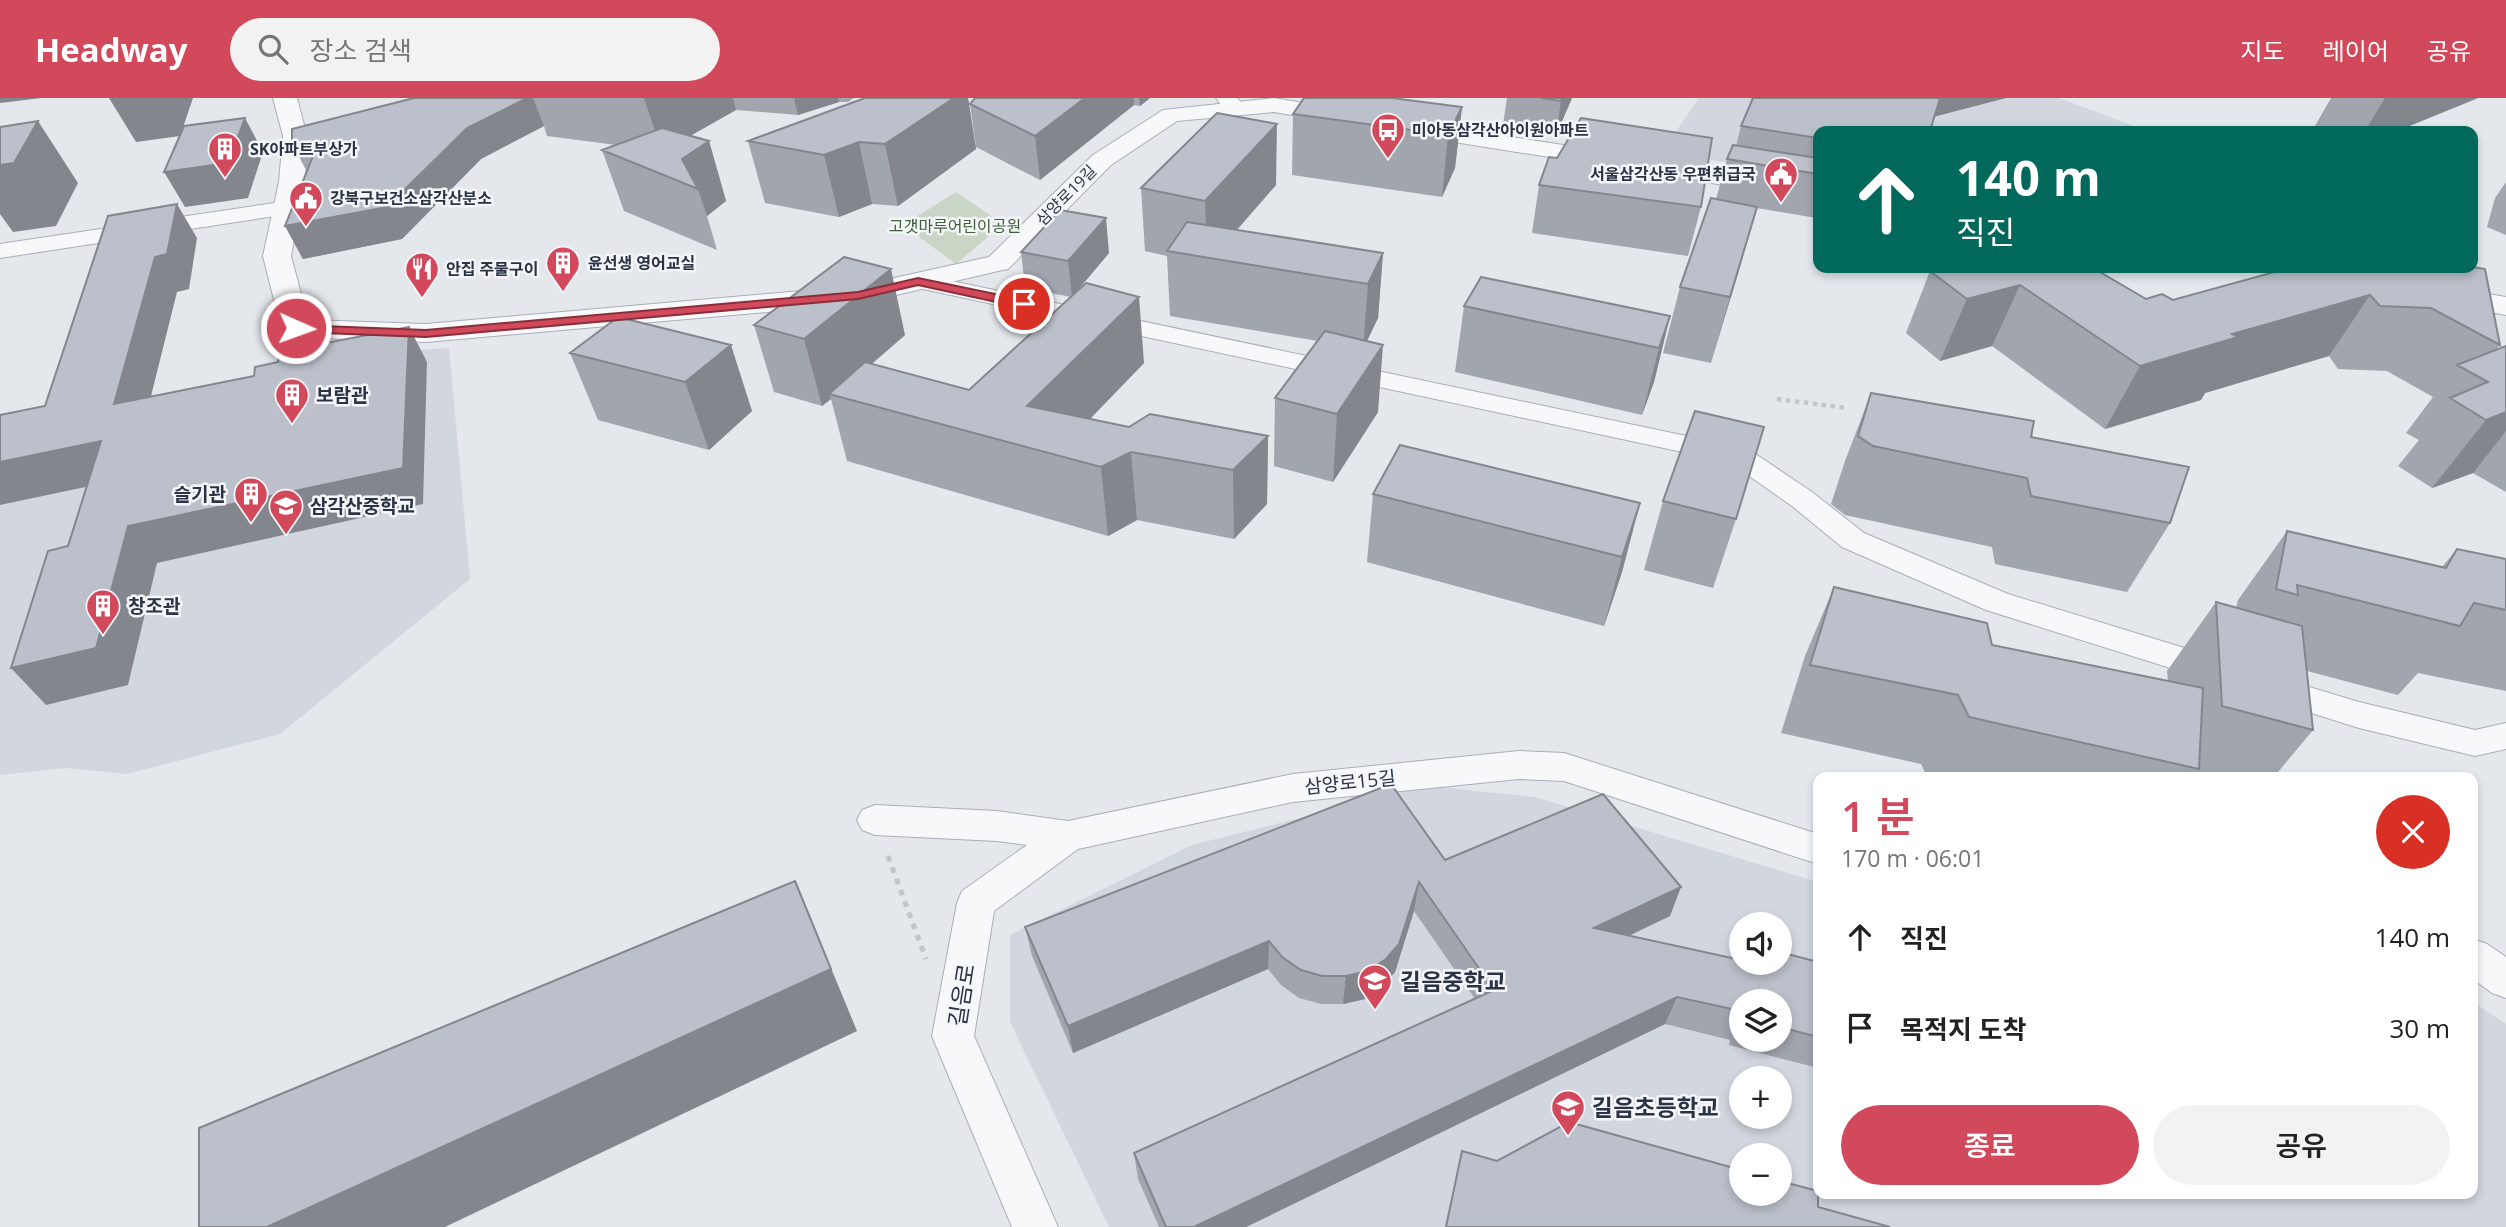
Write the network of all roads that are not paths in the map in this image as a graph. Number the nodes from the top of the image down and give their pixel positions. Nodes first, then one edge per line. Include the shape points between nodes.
1 (285, 98) edge
2 (1231, 103) edge
3 (1813, 191) edge
4 (287, 208) junction
5 (0, 251) edge
6 (918, 282) junction
7 (2414, 290) edge
8 (2506, 306) edge
9 (2506, 736) edge
10 (875, 820) road end
11 (1068, 836) junction
12 (1813, 847) edge
13 (2478, 959) edge
14 (2506, 979) edge
15 (1035, 1227) edge

1 - 4 street, 삼양로19길 via 295,136
2 - 3 street, 삼양로19길 via 1274,105
2 - 6 street, 삼양로19길 via 1171,116 1102,160 998,263
4 - 5 street
4 - 6 street, 삼양로19길 via 277,256 296,328 426,333 858,295
6 - 9 street via 1738,455 1853,540 1997,602 2359,715 2475,743
7 - 8 street
10 - 11 street, 삼양로15길 via 997,826
11 - 12 street, 삼양로15길 via 1293,789 1519,765 1564,767
11 - 15 street, 길음로 via 976,903 953,1036
13 - 14 street

